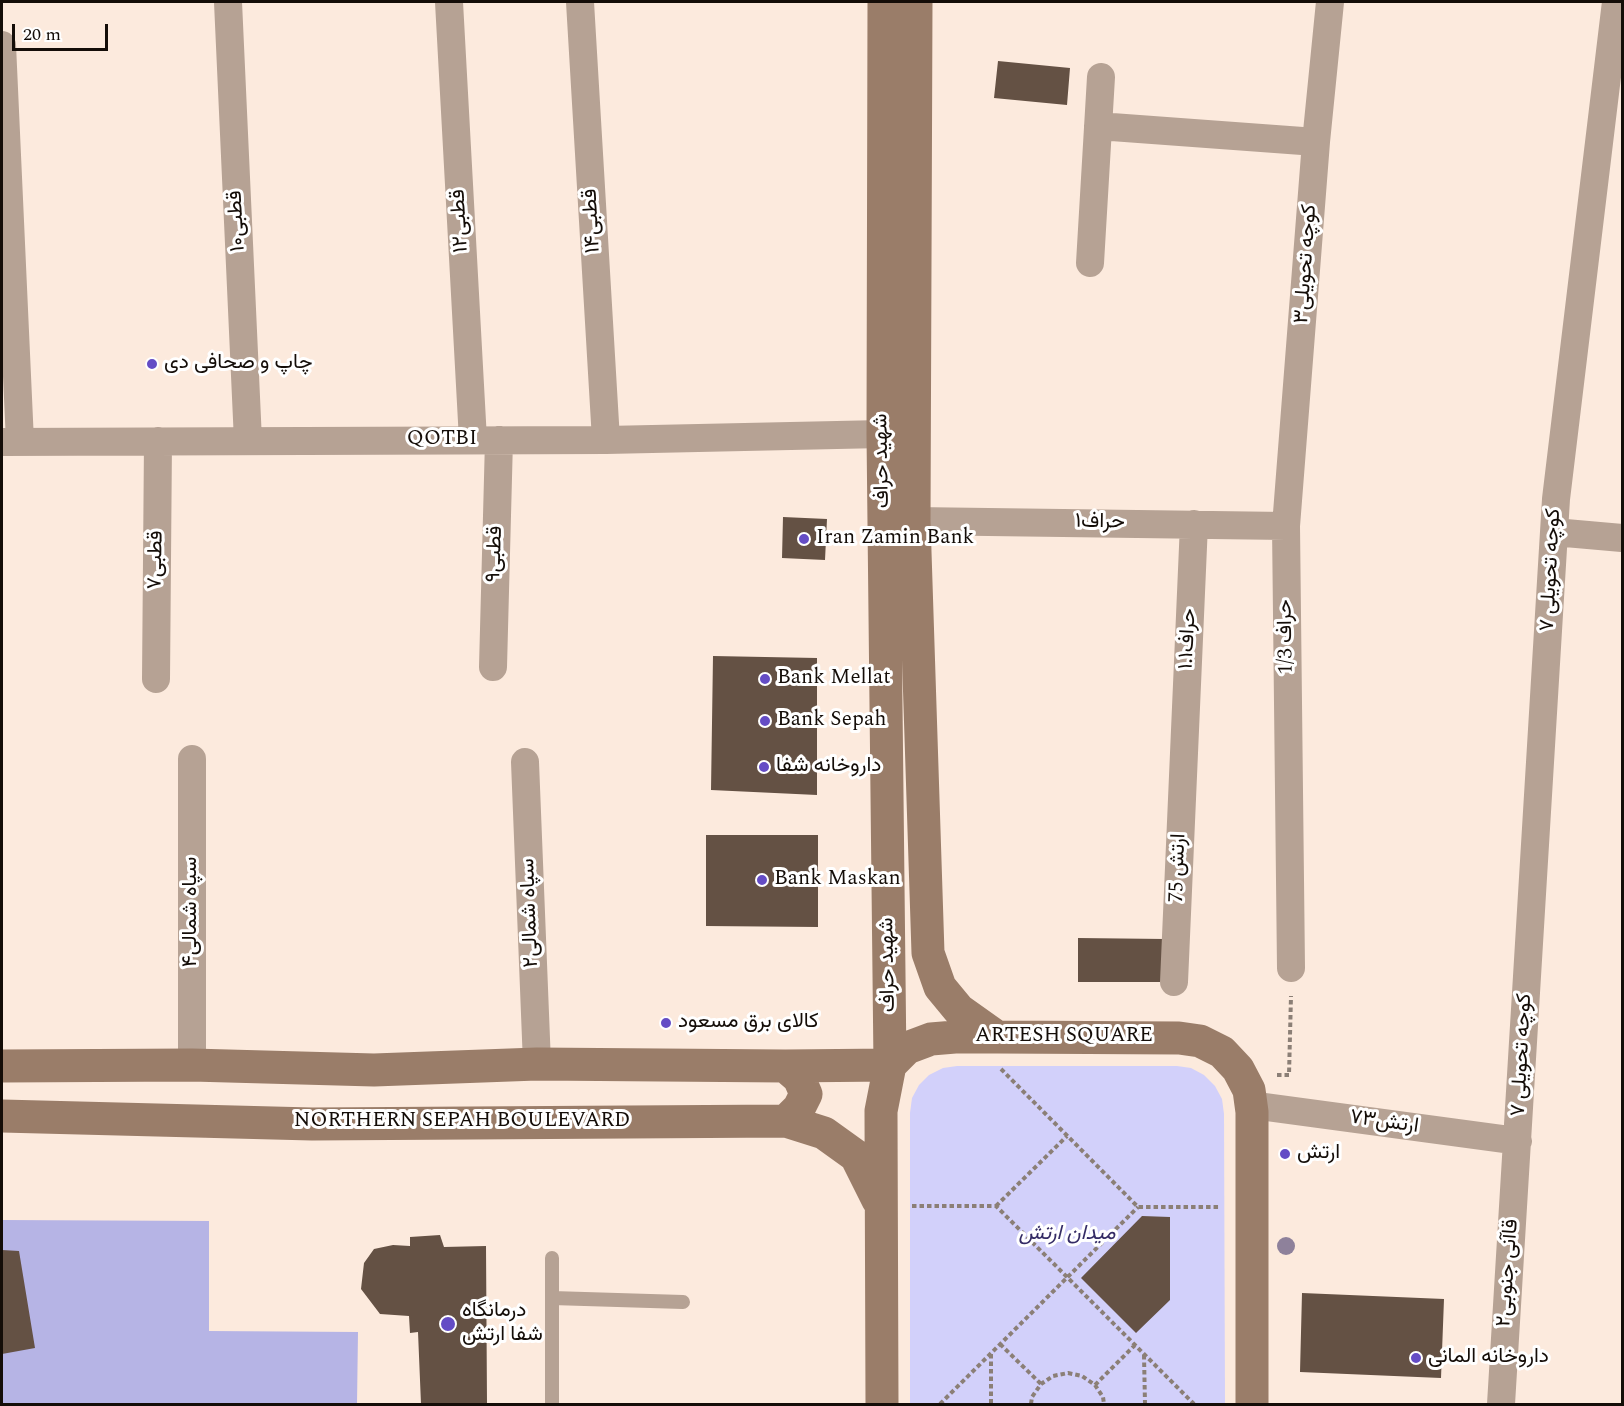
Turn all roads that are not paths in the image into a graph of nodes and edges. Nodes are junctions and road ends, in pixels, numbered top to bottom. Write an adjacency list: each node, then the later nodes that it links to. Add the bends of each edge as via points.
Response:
1 (228, 2): 17 (street, قطبی۱۰)
2 (450, 2): 14 (street, قطبی۱۲)
3 (580, 2): 15 (street, قطبی۱۴)
4 (884, 2): 13 (main road, شهید حراف)
5 (916, 2): 19 (main road)
6 (1330, 2): 11 (street, کوچه تحویلی۳)
7 (1616, 2): 22 (street, کوچه تحویلی ۷)
8 (2, 45): 18 (street)
9 (1101, 77): 10 (street)
10 (1098, 126): 11 (street); 12 (street)
11 (1316, 142): 21 (street, کوچه تحویلی۳)
12 (1090, 263)
13 (883, 434): 15 (street, QOTBI); 29 (main road, شهید حراف)
14 (486, 440): 15 (street, QOTBI); 17 (street, QOTBI); 24 (street, قطبی۹)
15 (606, 440)
16 (158, 441): 17 (street, QOTBI); 18 (street, QOTBI); 25 (street, قطبی۷)
17 (248, 441)
18 (11, 442)
19 (914, 521): 20 (street, حراف۱); 30 (main road)
20 (1194, 524): 21 (street, حراف۱); 26 (street, حراف۱.۱)
21 (1286, 526): 31 (street, 1/3 حراف)
22 (1554, 532): 23 (street); 42 (street, کوچه تحویلی ۷)
23 (1623, 538)
24 (493, 667)
25 (156, 679)
26 (1184, 753): 32 (street, 75 ارتش)
27 (192, 759): 35 (street, سپاه شمالی۴)
28 (525, 762): 34 (street, سپاه شمالی۲)
29 (888, 822): 30 (main road); 36 (main road, شهید حراف)
30 (924, 826): 33 (main road, via 928,953 940,987)
31 (1292, 968)
32 (1174, 982)
33 (1003, 1051): 36 (main road, ARTESH SQUARE, via 955,1037 931,1039 907,1048); 39 (main road, ARTESH SQUARE, via 1179,1038 1200,1041 1222,1052 1240,1073)
34 (537, 1064): 35 (main road, via 374,1070); 38 (main road)
35 (192, 1065): 37 (main road)
36 (890, 1065): 38 (main road); 43 (main road, via 881,1111)
37 (2, 1066)
38 (785, 1066): 41 (main road, via 798,1078 806,1094)
39 (1251, 1105): 42 (street, ارتش۷۳); 49 (main road, ARTESH SQUARE)
40 (2, 1116): 41 (main road, NORTHERN SEPAH BOULEVARD, via 312,1124)
41 (786, 1121): 43 (main road, NORTHERN SEPAH BOULEVARD, via 824,1133 856,1156)
42 (1518, 1141): 50 (street, ۲قاآنی جنوبی)
43 (881, 1206): 48 (main road)
44 (552, 1258): 45 (lane)
45 (552, 1298): 46 (lane); 47 (lane)
46 (683, 1302)
47 (552, 1404)
48 (882, 1404)
49 (1252, 1404)
50 (1501, 1404)

